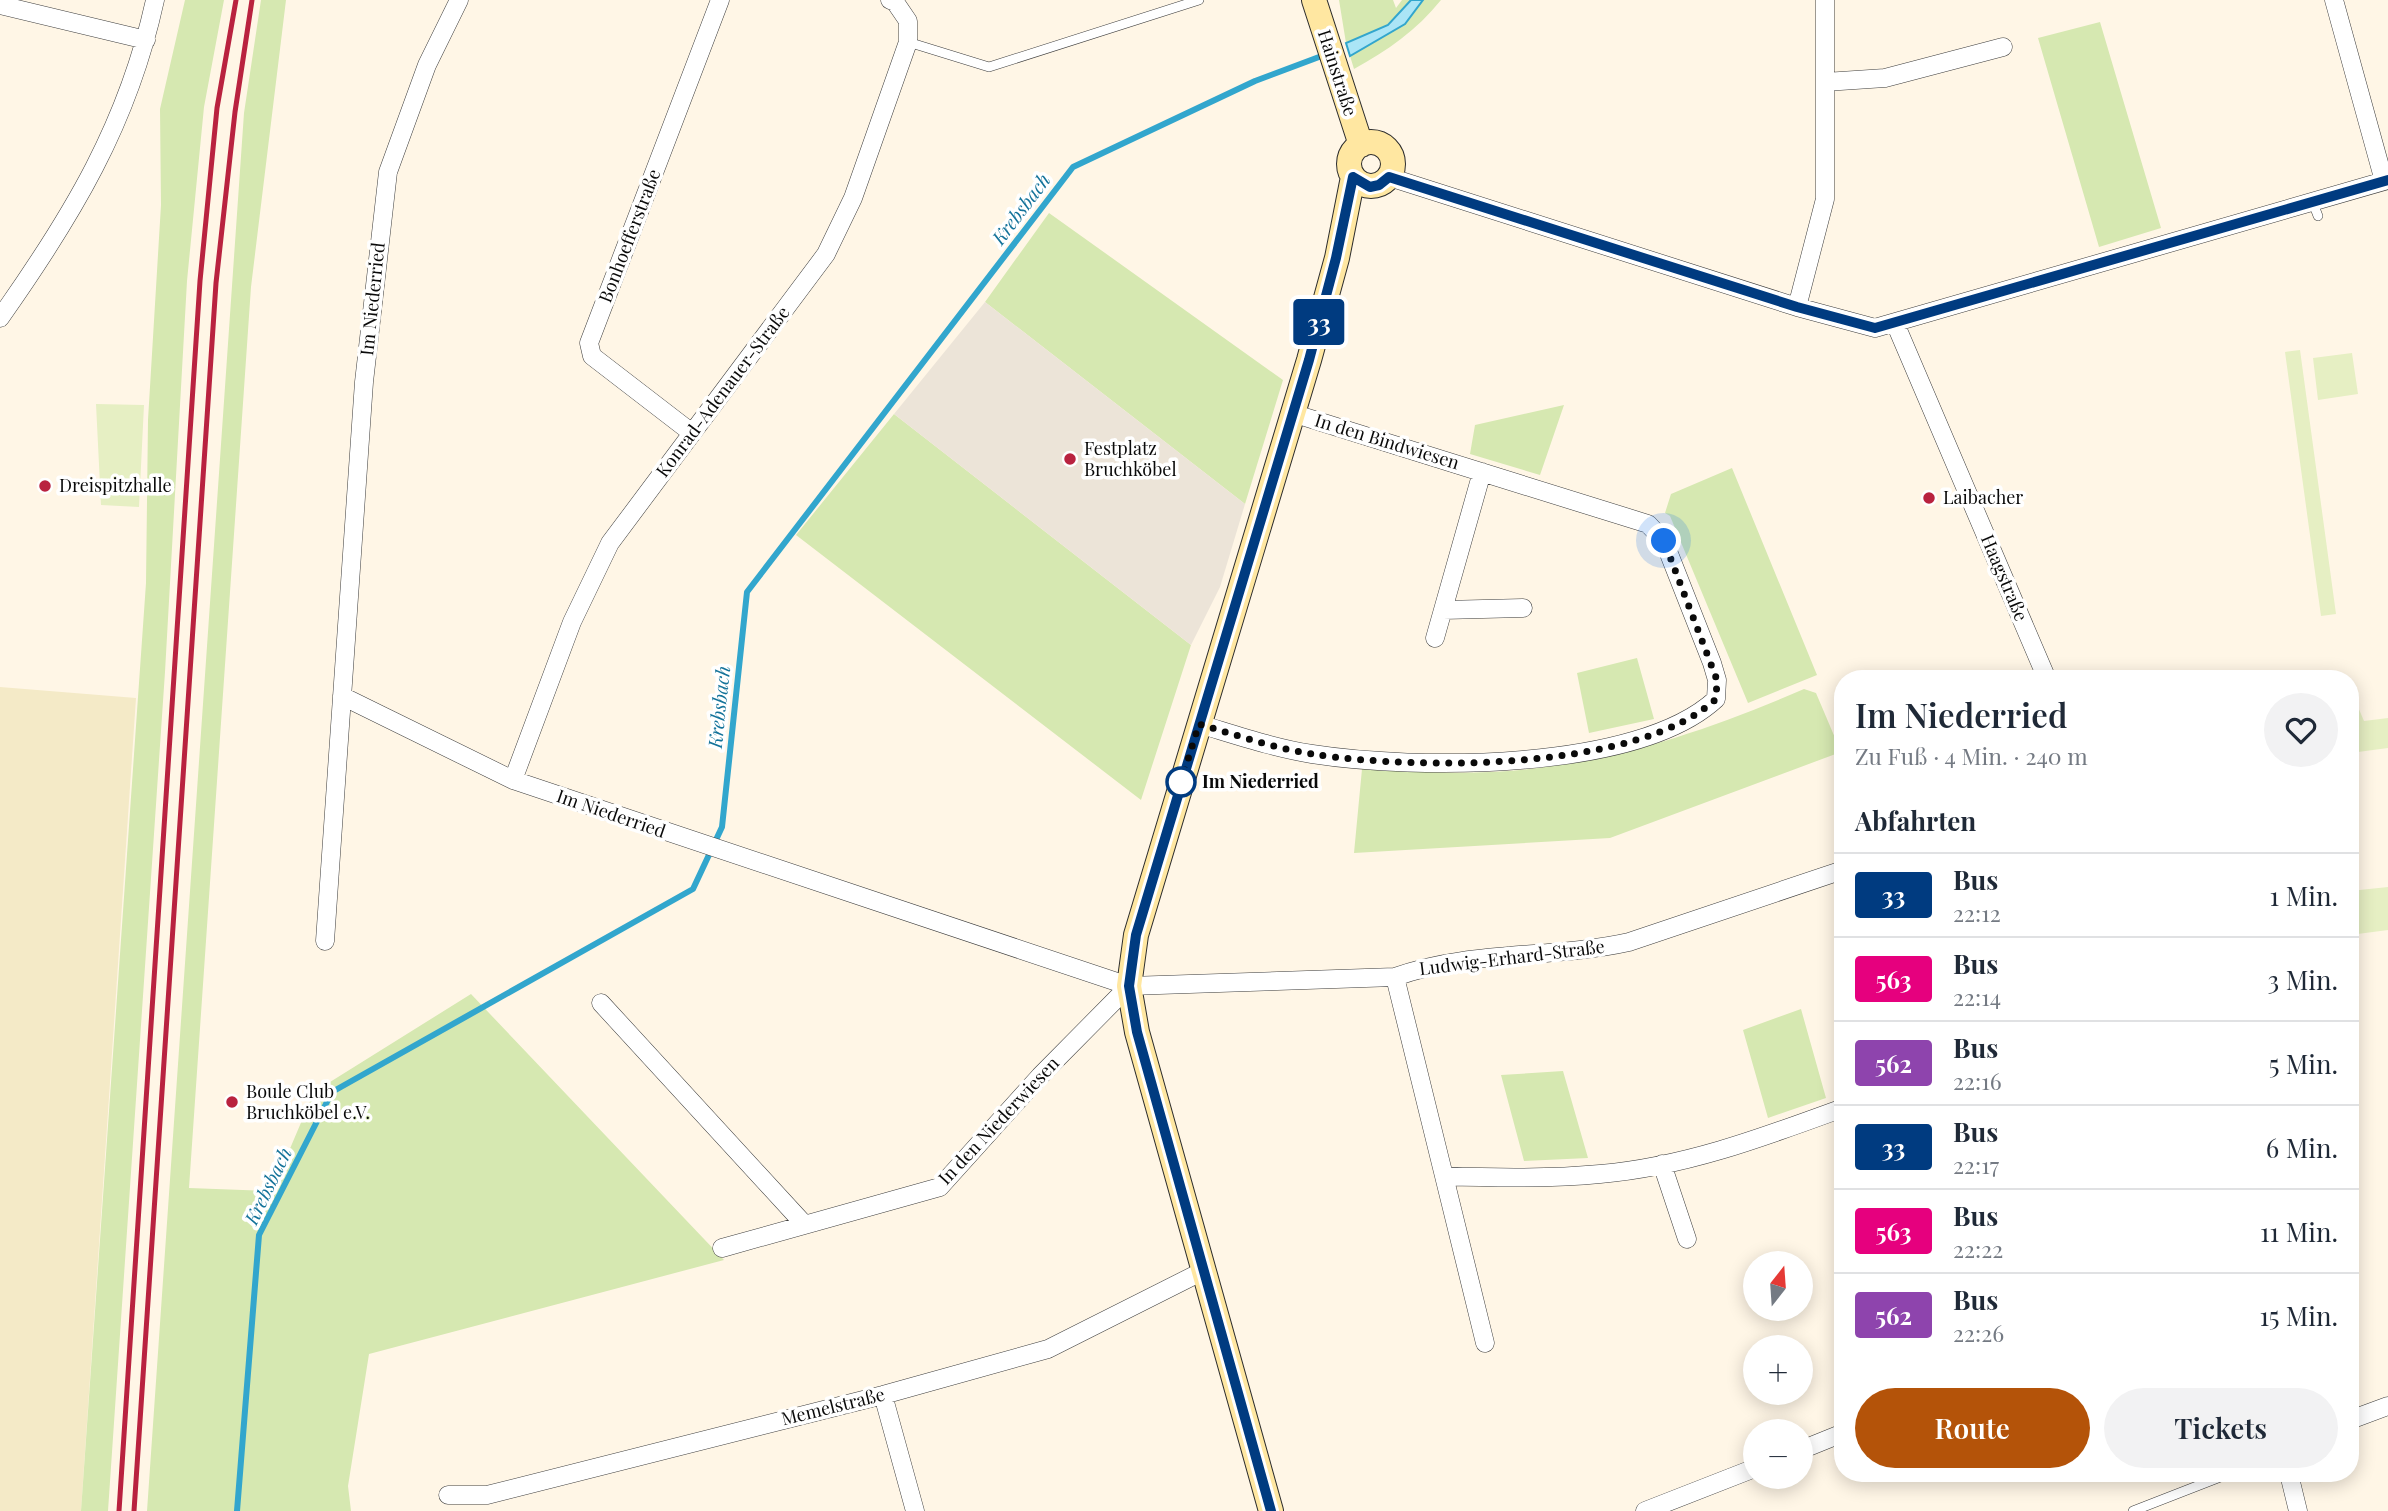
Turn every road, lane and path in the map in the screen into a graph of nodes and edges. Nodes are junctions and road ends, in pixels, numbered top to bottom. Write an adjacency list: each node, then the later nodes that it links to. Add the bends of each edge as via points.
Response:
1 (155, 0): 10 (street)
2 (459, 0): 29 (street, Im Niederried, via 414,96 388,172 364,382)
3 (720, 0): 23 (street, Bonhoefferstraße, via 589,343 592,356)
4 (1199, 0): 11 (lane, via 989,67)
5 (1314, 0): 14 (street, Hainstraße)
6 (1825, 0): 13 (street)
7 (2334, 0): 17 (street)
8 (893, 1): 11 (street, via 908,21)
9 (0, 5): 10 (street)
10 (146, 40): 20 (street, via 110,140 51,247)
11 (908, 42): 23 (street, Konrad-Adenauer-Straße, via 853,198 825,254)
12 (2003, 47): 13 (street, via 1885,78)
13 (1825, 82): 19 (street, via 1825,199)
14 (1361, 145): 15 (street, via 1350,159); 16 (street, via 1385,147 1393,161)
15 (1353, 177): 16 (street, via 1360,184); 18 (street)
16 (1384, 181): 18 (street); 19 (street)
17 (2386, 181): 21 (street, via 2315,210)
18 (1336, 258): 22 (street)
19 (1797, 307): 21 (street, via 1875,328)
20 (0, 318)
21 (1895, 323): 28 (street, Haagstraße)
22 (1293, 413): 24 (street, In den Bindwiesen); 30 (street)
23 (692, 433): 31 (street, Konrad-Adenauer-Straße, via 610,543 572,622)
24 (1482, 472): 26 (street, In den Bindwiesen); 30 (street, In den Bindwiesen, via 1648,524 1664,541 1712,663 1716,699 1700,713 1646,736 1555,756 1476,764 1311,754)
25 (1523, 608): 26 (street)
26 (1443, 610): 27 (street, In den Bindwiesen)
27 (1435, 638)
28 (2043, 670)
29 (342, 696): 31 (street, Im Niederried); 33 (street, Im Niederried)
30 (1199, 724): 35 (street, via 1136,935)
31 (513, 780): 35 (street, Im Niederried)
32 (1834, 873): 34 (street, Ludwig-Erhard-Straße, via 1629,942 1425,966)
33 (325, 941)
34 (1395, 977): 35 (street, Ludwig-Erhard-Straße); 39 (street)
35 (1129, 986): 40 (street, In den Niederwiesen, via 940,1187); 43 (street, via 1150,1083)
36 (601, 1003): 40 (street)
37 (1834, 1111): 38 (street, via 1740,1145)
38 (1662, 1164): 39 (street, via 1553,1177); 41 (street)
39 (1444, 1176): 44 (street)
40 (804, 1224): 42 (street, In den Niederwiesen)
41 (1687, 1240)
42 (722, 1248)
43 (1203, 1271): 45 (street, Memelstraße, via 1048,1349); 55 (street)
44 (1485, 1343)
45 (883, 1395): 53 (street, Memelstraße, via 487,1495); 54 (street)
46 (2388, 1406): 47 (street)
47 (2359, 1417)
48 (1834, 1437): 49 (street)
49 (1813, 1445)
50 (1743, 1473): 56 (street)
51 (2207, 1482): 57 (lane)
52 (2291, 1482): 58 (street)
53 (448, 1495)
54 (915, 1511)
55 (1271, 1511)
56 (1645, 1511)
57 (2133, 1511)
58 (2298, 1511)

